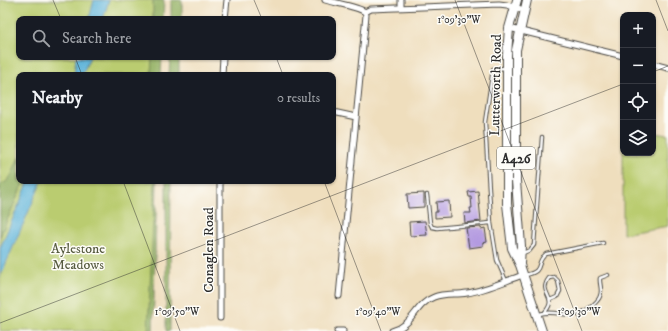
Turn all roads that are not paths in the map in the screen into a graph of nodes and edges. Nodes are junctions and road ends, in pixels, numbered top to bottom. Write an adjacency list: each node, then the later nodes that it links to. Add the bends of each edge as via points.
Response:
1 (228, 0): 9 (street)
2 (325, 0): 8 (street)
3 (401, 0): 6 (street)
4 (527, 0): 7 (main road, Lutterworth Road / A426)
5 (516, 3): 6 (street); 7 (street); 10 (main road, Lutterworth Road / A426)
6 (401, 8): 8 (street, via 371,9)
7 (524, 10): 11 (main road, Lutterworth Road / A426)
8 (365, 12): 20 (street)
9 (225, 16)
10 (509, 28): 11 (street); 15 (main road, Lutterworth Road / A426)
11 (520, 31): 12 (street); 16 (main road, Lutterworth Road / A426)
12 (620, 55)
13 (223, 60): 18 (street)
14 (656, 65): 17 (street)
15 (506, 68): 16 (lane); 24 (lane, via 493,69 485,122); 27 (main road, Lutterworth Road / A426, via 507,204)
16 (516, 68): 26 (main road, Lutterworth Road / A426, via 516,181)
17 (668, 68)
18 (222, 72)
19 (336, 113): 20 (street)
20 (356, 117): 33 (street)
21 (542, 137): 28 (lane, via 534,245)
22 (220, 184): 36 (street, Conaglen Road)
23 (427, 195): 24 (lane, via 432,227)
24 (491, 223): 32 (lane, via 497,260)
25 (603, 243): 30 (lane, via 546,254 540,259 537,271)
26 (521, 246): 27 (main road); 28 (main road, Lutterworth Road / A426)
27 (512, 248): 29 (main road, Lutterworth Road / A426)
28 (521, 255): 29 (main road, Lutterworth Road / A426)
29 (520, 265): 30 (main road, Lutterworth Road / A426)
30 (523, 275): 32 (street); 35 (main road, Lutterworth Road / A426)
31 (608, 275): 35 (lane, via 600,278 601,296 587,310 574,316 552,312)
32 (506, 281): 39 (street, via 469,293 434,297 421,306 407,323)
33 (339, 296)
34 (550, 300): 34 (lane, via 546,293 546,283 549,278 554,278 558,281 560,291 557,297); 35 (lane, via 548,308)
35 (540, 314): 40 (main road, Lutterworth Road / A426)
36 (220, 318)
37 (337, 331): 38 (street)
38 (343, 331)
39 (392, 331)
40 (542, 331)

